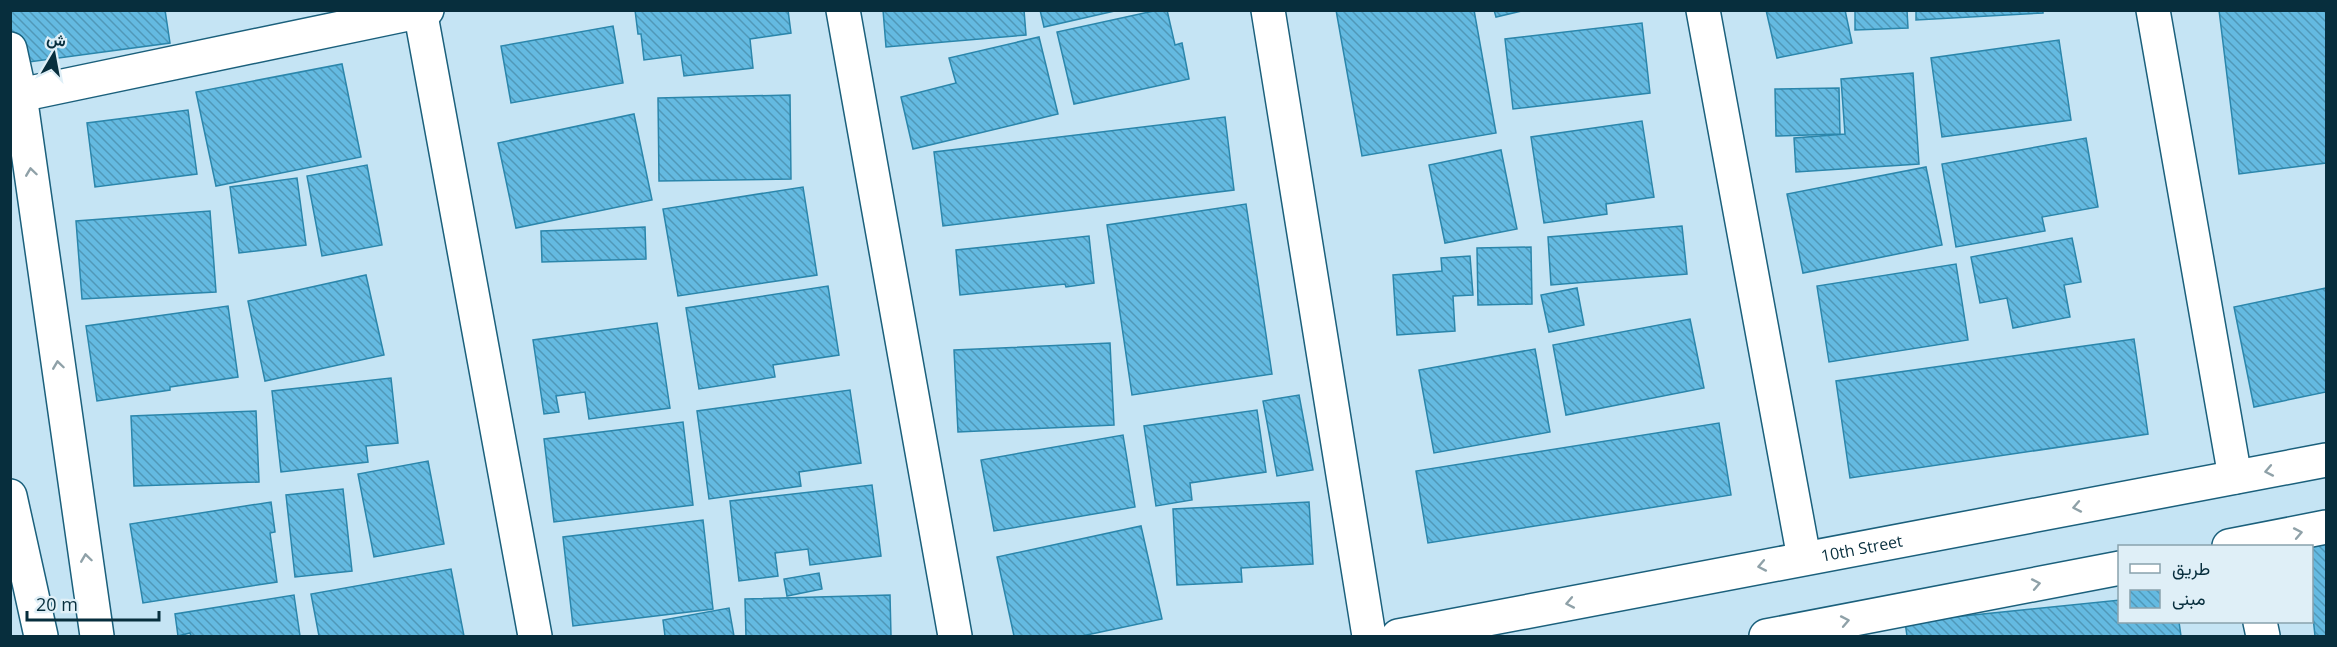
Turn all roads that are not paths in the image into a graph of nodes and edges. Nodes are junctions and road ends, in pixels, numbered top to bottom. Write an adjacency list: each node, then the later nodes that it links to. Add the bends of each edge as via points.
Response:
1 (843, 10): 19 (street)
2 (1268, 10): 20 (street)
3 (1703, 10): 13 (street)
4 (2153, 10): 9 (street)
5 (423, 11): 7 (street); 18 (street)
6 (10, 49): 7 (street)
7 (20, 95): 17 (street, one-way to 7)
8 (2326, 460): 9 (street, 10th Street, one-way to 9)
9 (2235, 477): 13 (street, 10th Street, one-way to 13)
10 (10, 496): 16 (street)
11 (2326, 527): 12 (street, one-way to 11)
12 (2243, 545)
13 (1804, 558): 21 (street, 10th Street, one-way to 21)
14 (2118, 568): 15 (street, one-way to 14)
15 (1812, 632): 22 (street)
16 (41, 636)
17 (97, 636)
18 (535, 636)
19 (955, 636)
20 (1369, 636)
21 (1398, 636)
22 (1766, 636)

